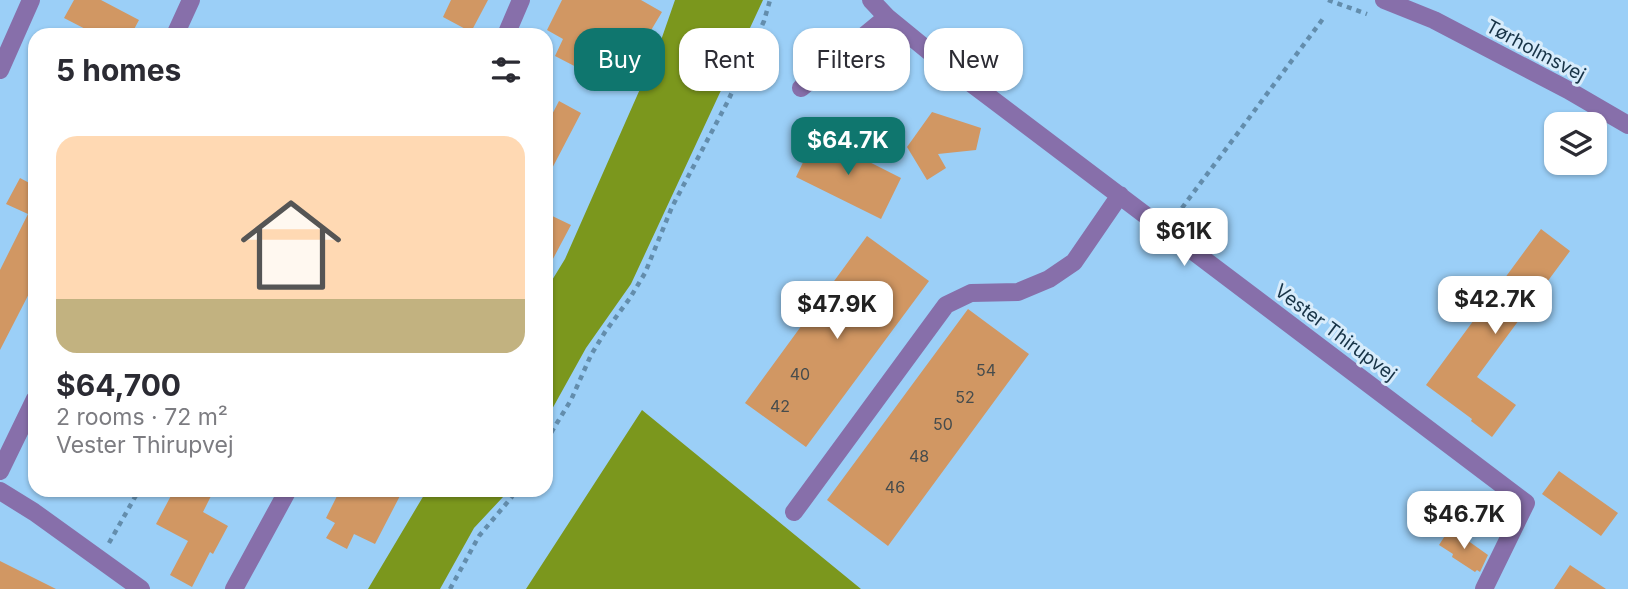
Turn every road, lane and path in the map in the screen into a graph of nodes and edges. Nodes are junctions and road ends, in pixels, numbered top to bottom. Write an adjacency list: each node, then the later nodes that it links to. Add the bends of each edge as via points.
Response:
1 (31, 0): 12 (street)
2 (191, 0): 9 (street)
3 (521, 0): 10 (street)
4 (770, 0): 17 (path, via 728,101 678,196 645,273 605,332)
5 (871, 0): 8 (street, Vester Thirupvej)
6 (1384, 0): 13 (street, Tørholmsvej, via 1434,20)
7 (1325, 16): 15 (path)
8 (887, 17): 11 (street); 14 (street, Vester Thirupvej)
9 (178, 28)
10 (509, 28)
11 (874, 28)
12 (0, 70)
13 (1628, 125)
14 (1120, 195): 15 (street, Vester Thirupvej); 23 (street, via 1074,262 1049,279 1018,292 971,293 946,305)
15 (1166, 230): 28 (street, Vester Thirupvej, via 1527,503)
16 (28, 413): 18 (street)
17 (553, 429)
18 (0, 471)
19 (0, 491): 24 (street)
20 (135, 497): 24 (path)
21 (284, 497): 26 (street)
22 (512, 497): 27 (path, via 479,536)
23 (793, 512)
24 (100, 559): 25 (street)
25 (141, 589)
26 (234, 589)
27 (450, 589)
28 (1484, 589)

